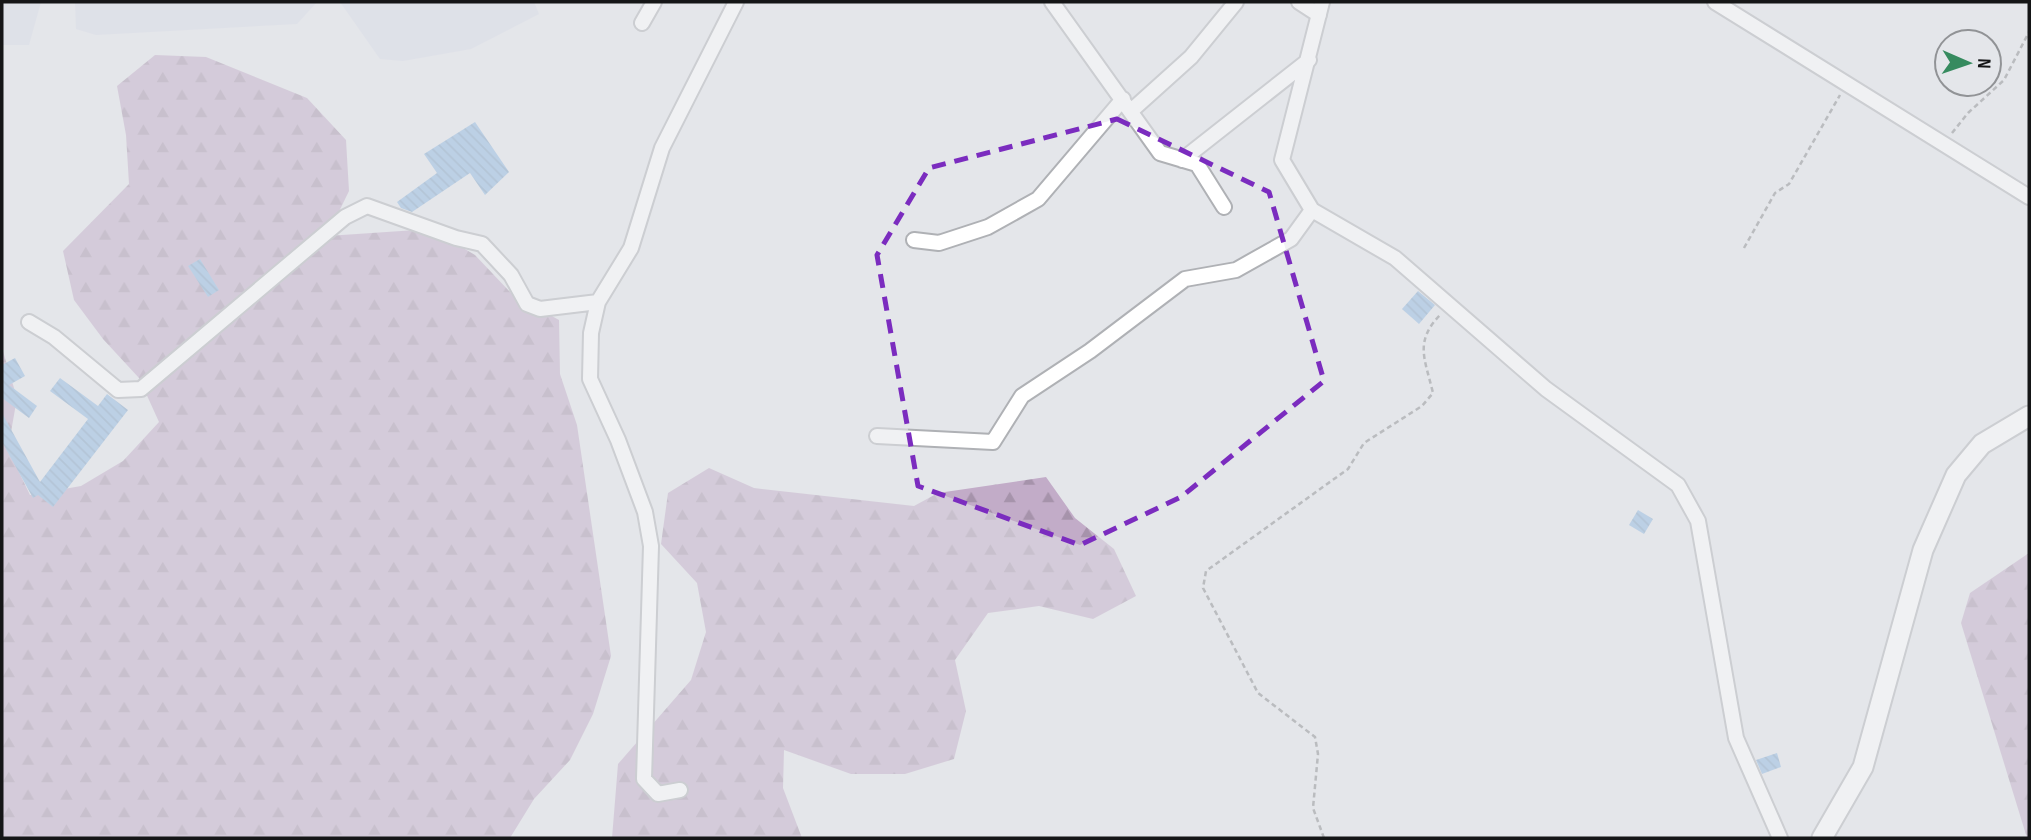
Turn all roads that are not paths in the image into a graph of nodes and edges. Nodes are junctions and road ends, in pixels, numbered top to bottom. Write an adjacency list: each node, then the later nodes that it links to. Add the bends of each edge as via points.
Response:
1 (654, 2): 8 (street)
2 (736, 2): 16 (street, via 662,148 631,248)
3 (1052, 2): 10 (street)
4 (1236, 2): 10 (street, via 1191,57)
5 (1299, 2): 7 (street)
6 (1714, 2): 12 (street)
7 (1320, 8): 9 (street)
8 (642, 23)
9 (1309, 60): 11 (street); 14 (street, via 1282,160)
10 (1127, 105): 11 (street, via 1160,153); 15 (street, via 1038,199 988,227 939,243)
11 (1182, 160): 13 (street, via 1197,164)
12 (2029, 197)
13 (1224, 207)
14 (1312, 210): 19 (street, via 1291,239 1236,270 1185,279 1022,396 993,442); 21 (street, via 1395,258 1546,389 1678,485 1698,522 1736,737)
15 (914, 240)
16 (598, 302): 17 (street, via 540,309 527,304 511,275 482,244 366,206 345,217 141,389 118,390); 20 (street, via 591,332 590,379 645,512 652,546 644,779 658,794)
17 (29, 322)
18 (2029, 415): 22 (street, via 1982,444 1956,475 1923,550 1863,767)
19 (877, 436)
20 (680, 790)
21 (1780, 838)
22 (1822, 838)

